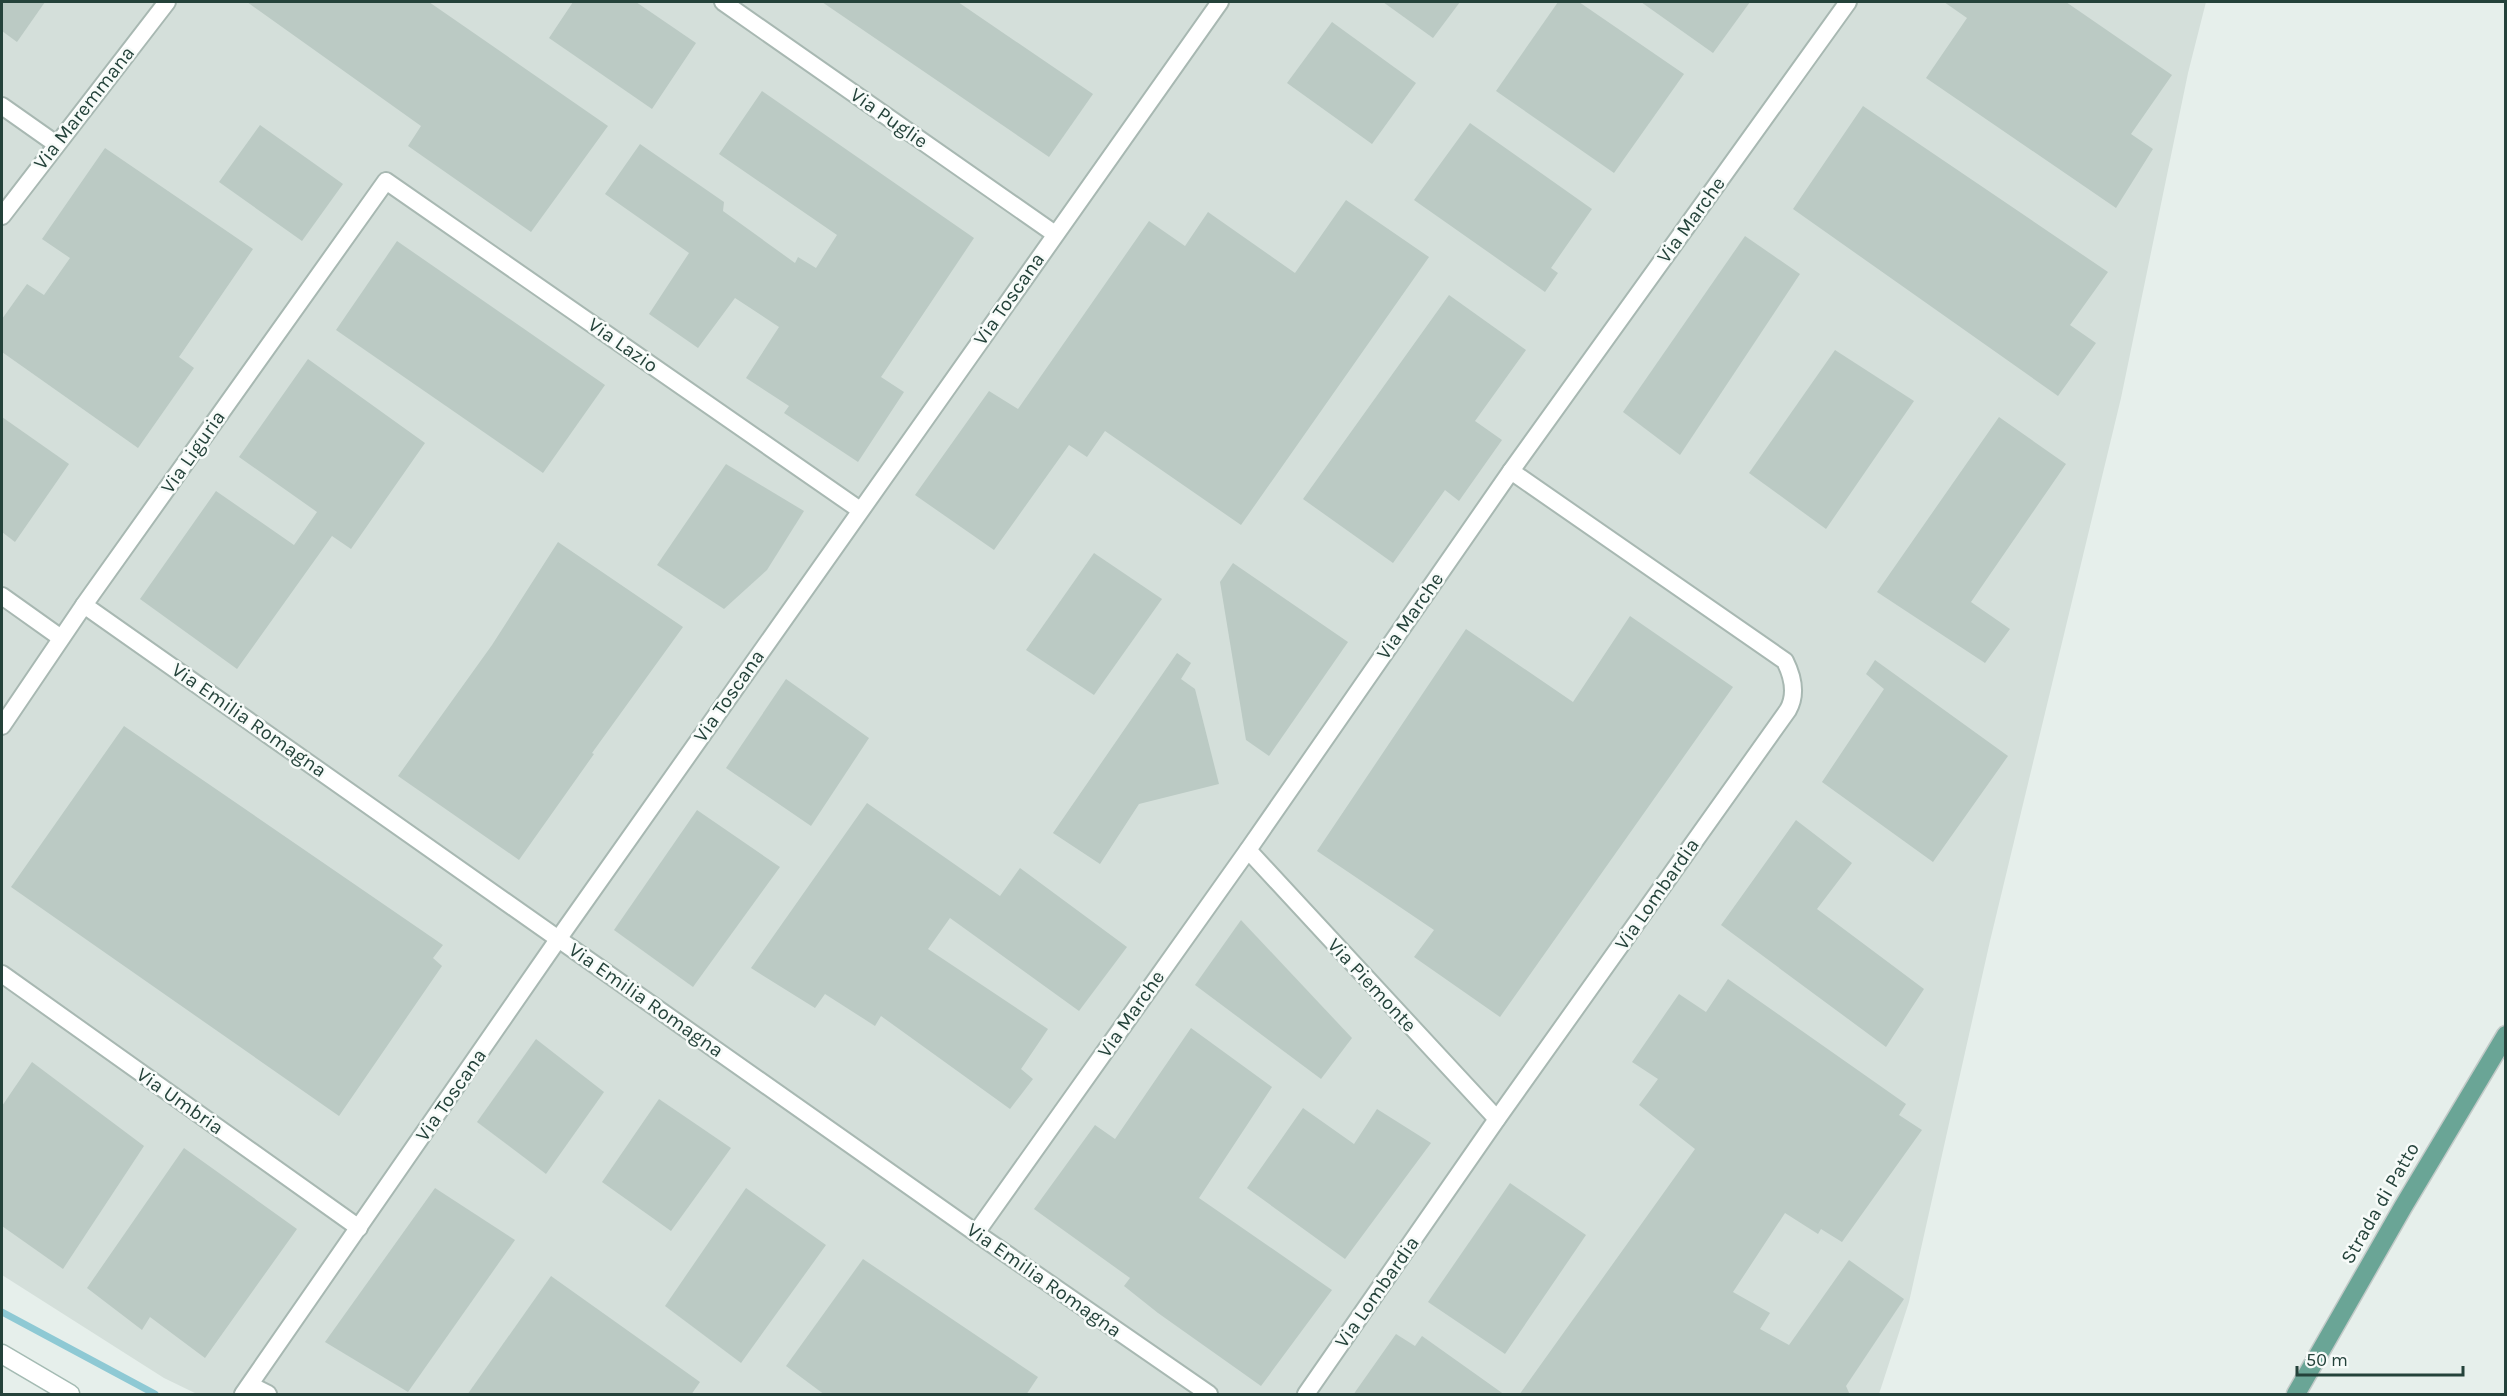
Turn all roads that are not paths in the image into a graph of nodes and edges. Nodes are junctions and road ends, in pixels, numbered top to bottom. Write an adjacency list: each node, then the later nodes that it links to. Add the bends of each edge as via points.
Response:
1 (167, 2): 6 (street, Via Maremmana)
2 (723, 2): 9 (street, Via Puglie)
3 (1220, 2): 9 (street, Via Toscana)
4 (1848, 2): 10 (street, Via Marche)
5 (2, 106): 6 (street)
6 (56, 144): 8 (street, Via Maremmana)
7 (386, 181): 11 (street, Via Lazio); 13 (street, Via Liguria)
8 (2, 216)
9 (1055, 234): 11 (street, Via Toscana)
10 (1511, 471): 16 (street, Via Marche); 20 (street, Via Lombardia, via 1785,661 1794,695 1788,710)
11 (860, 510): 17 (street, Via Toscana)
12 (2, 596): 14 (street)
13 (84, 605): 14 (street, Via Liguria); 17 (street, Via Emilia Romagna)
14 (61, 638): 15 (street, Via Liguria)
15 (2, 726)
16 (1248, 850): 20 (street, Via Piemonte); 22 (street, Via Marche)
17 (559, 938): 21 (street, Via Toscana); 22 (street, Via Emilia Romagna)
18 (2, 974): 21 (street, Via Umbria)
19 (2505, 1035): 29 (main road, Strada di Patto)
20 (1497, 1119): 28 (street, Via Lombardia)
21 (359, 1228): 24 (street, Via Toscana)
22 (976, 1233): 27 (street, Via Emilia Romagna)
23 (2, 1354): 25 (main road)
24 (247, 1390): 26 (street)
25 (70, 1395)
26 (268, 1395)
27 (1209, 1395)
28 (1306, 1395)
29 (2296, 1395)

